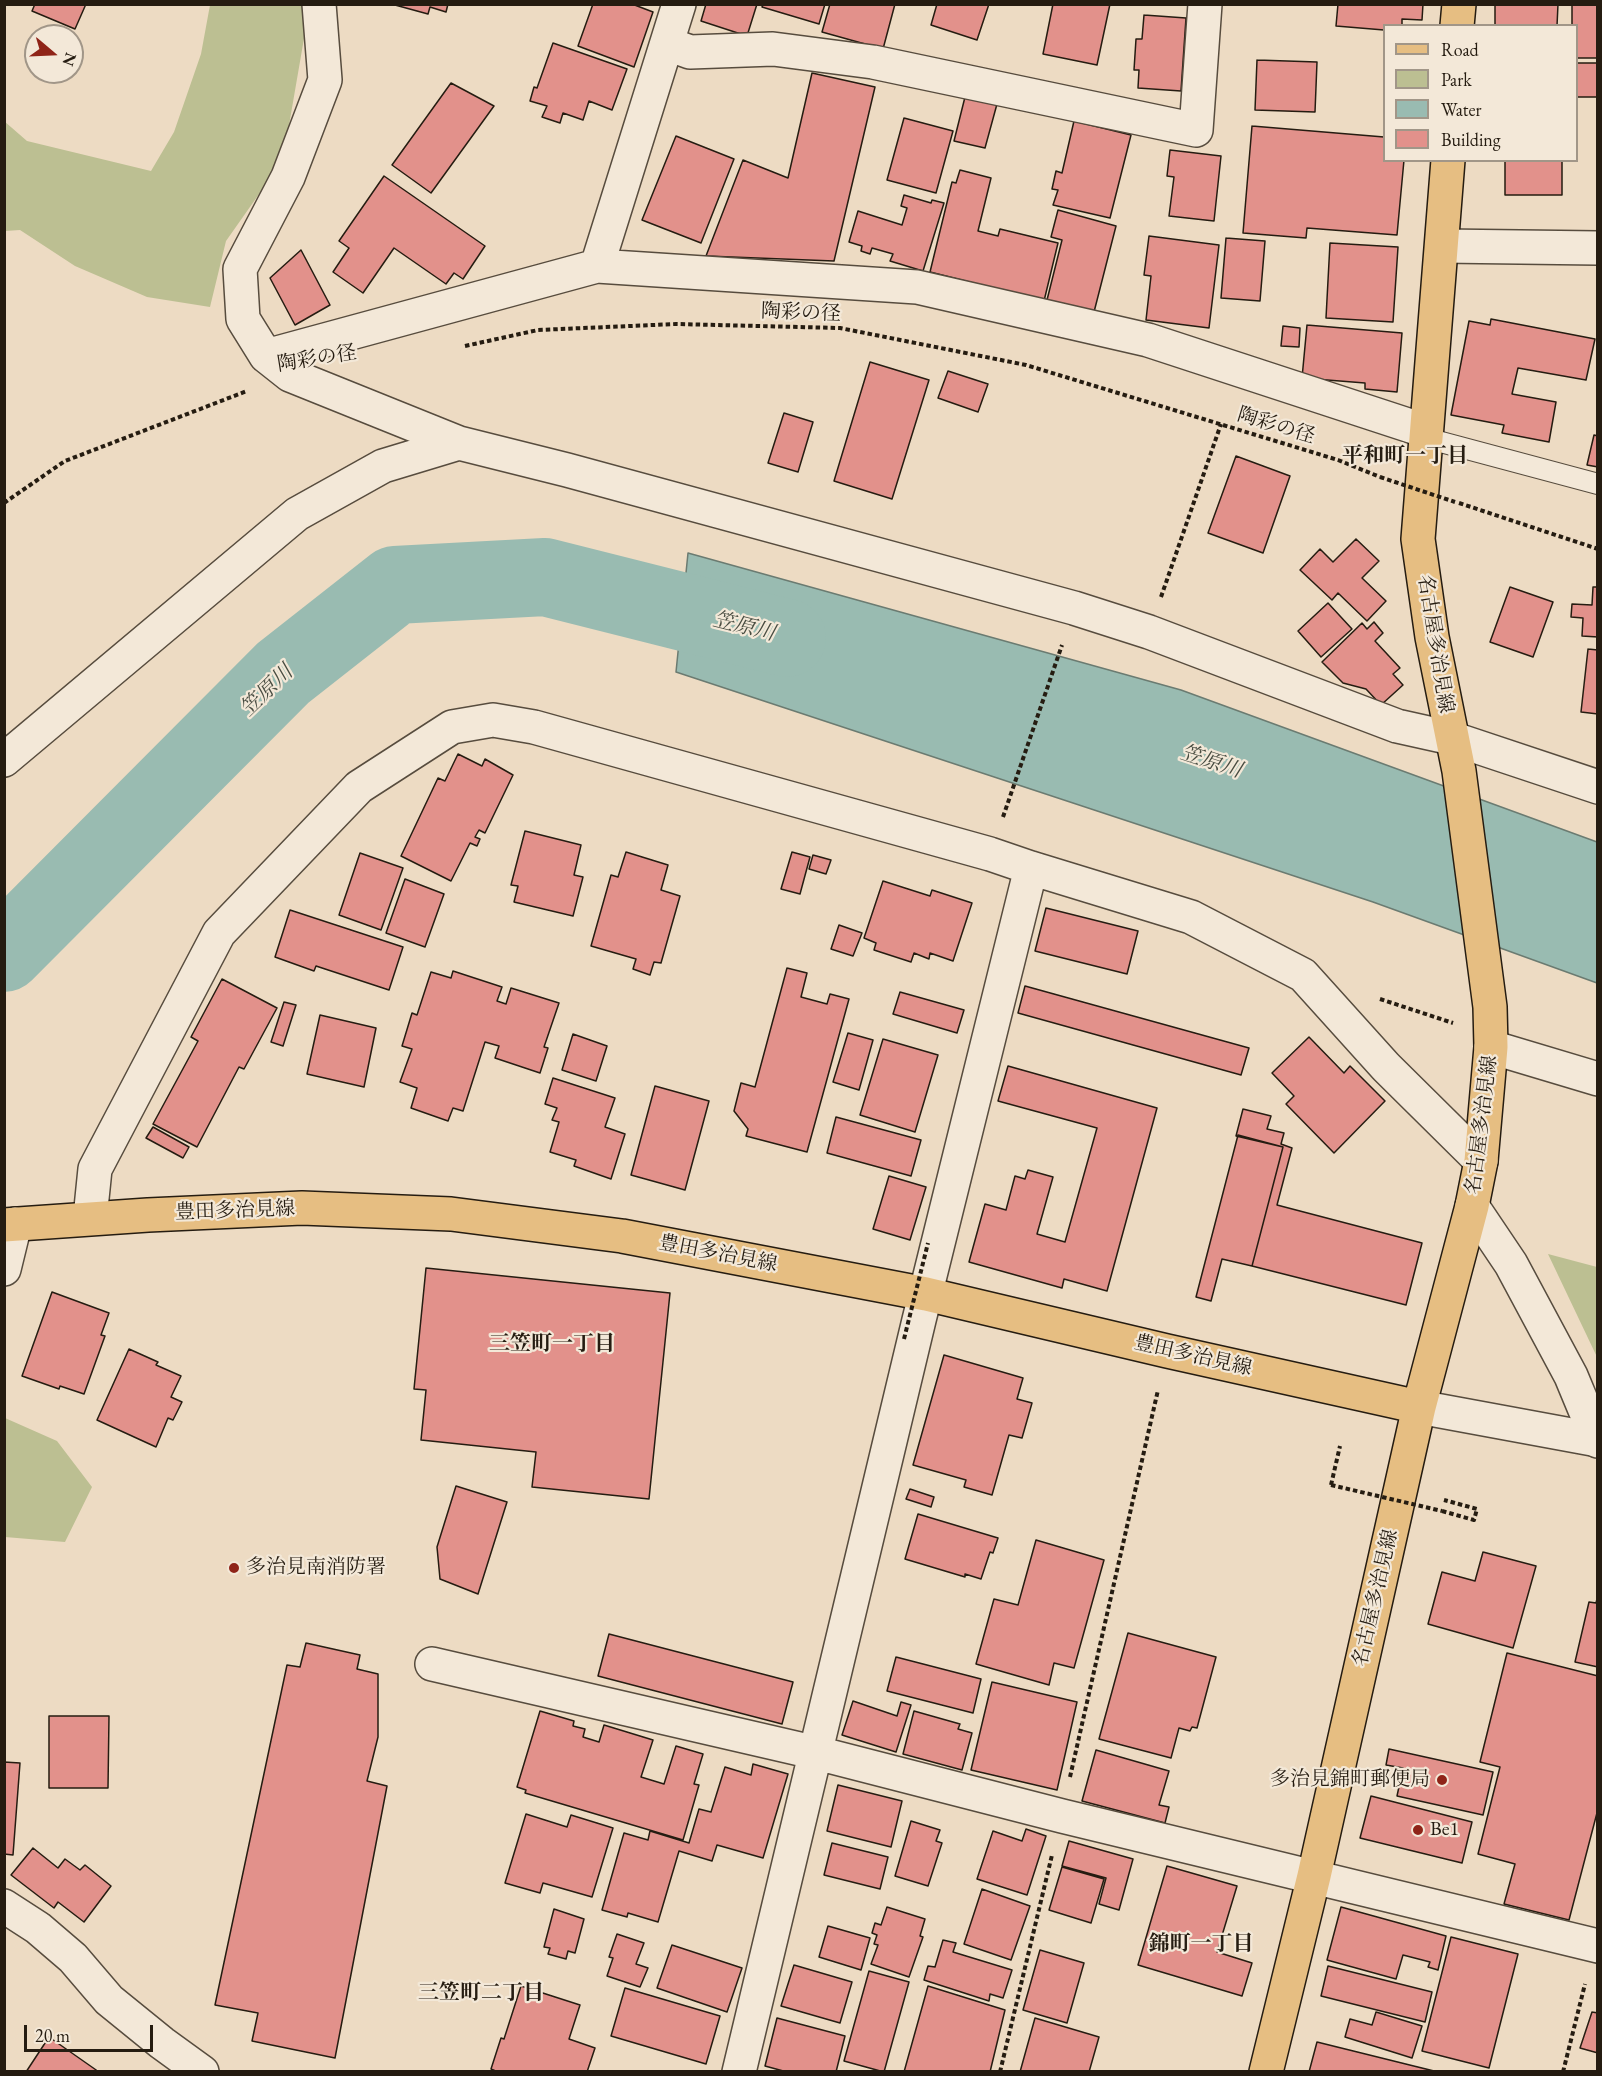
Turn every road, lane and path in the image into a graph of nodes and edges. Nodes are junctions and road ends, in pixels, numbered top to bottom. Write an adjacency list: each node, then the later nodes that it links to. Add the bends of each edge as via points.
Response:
1 (319, 4): 12 (street, via 325,81 288,177 240,269 243,319)
2 (679, 4): 6 (street)
3 (1205, 4): 6 (street, via 1196,130 873,62 772,49 690,52)
4 (1459, 4): 5 (main road)
5 (1457, 24)
6 (668, 44): 10 (street)
7 (1448, 162): 8 (main road, 名古屋多治見線)
8 (1442, 246): 9 (street); 14 (main road, 名古屋多治見線)
9 (1598, 248)
10 (597, 266): 12 (street); 14 (street, via 916,287 1148,340)
11 (458, 347): 13 (path, 陶彩の径, via 538,330 676,324 840,327 1026,365)
12 (278, 365): 15 (street); 17 (path, 陶彩の径, via 65,461)
13 (1221, 424): 18 (path, 陶彩の径, bridge); 20 (path)
14 (1426, 434): 16 (lane); 21 (main road, 名古屋多治見線, via 1418,539)
15 (459, 443): 19 (street); 22 (street, via 383,466 297,514)
16 (1598, 484)
17 (4, 502)
18 (1598, 549)
19 (1074, 608): 20 (street); 24 (path)
20 (1149, 632): 21 (street, via 1397,726)
21 (1451, 738): 23 (street); 26 (main road, 名古屋多治見線, via 1459,771 1490,1007)
22 (4, 760)
23 (1598, 787)
24 (990, 854): 25 (street); 30 (street, via 534,727 493,720 452,727 359,787 219,933 95,1169)
25 (1031, 868): 28 (street, via 1191,917 1303,975 1386,1067); 34 (street)
26 (1491, 1047): 27 (street); 28 (main road, 名古屋多治見線)
27 (1598, 1079)
28 (1481, 1161): 29 (main road, 名古屋多治見線)
29 (1472, 1206): 37 (main road, 名古屋多治見線); 38 (street, via 1511,1264 1571,1376)
30 (90, 1218): 31 (main road, 豊田多治見線); 34 (main road, 豊田多治見線, via 302,1208 451,1214 622,1236)
31 (10, 1224): 33 (street)
32 (928, 1243): 35 (path, bridge)
33 (4, 1269)
34 (926, 1294): 36 (main road, 豊田多治見線); 42 (street)
35 (904, 1339)
36 (1167, 1351): 37 (main road, 豊田多治見線); 43 (path)
37 (1419, 1407): 38 (street); 44 (main road, 名古屋多治見線)
38 (1597, 1441)
39 (1340, 1446): 40 (path, bridge, via 1331,1485 1474,1520 1477,1509)
40 (1444, 1500)
41 (432, 1664): 42 (street)
42 (817, 1752): 43 (street); 48 (street)
43 (1062, 1816): 44 (street); 49 (path)
44 (1314, 1876): 46 (street); 50 (main road, 名古屋多治見線)
45 (4, 1906): 47 (street, via 74,1958 109,2000)
46 (1596, 1946): 51 (path)
47 (202, 2072)
48 (739, 2072)
49 (1000, 2072)
50 (1266, 2072)
51 (1563, 2072)

